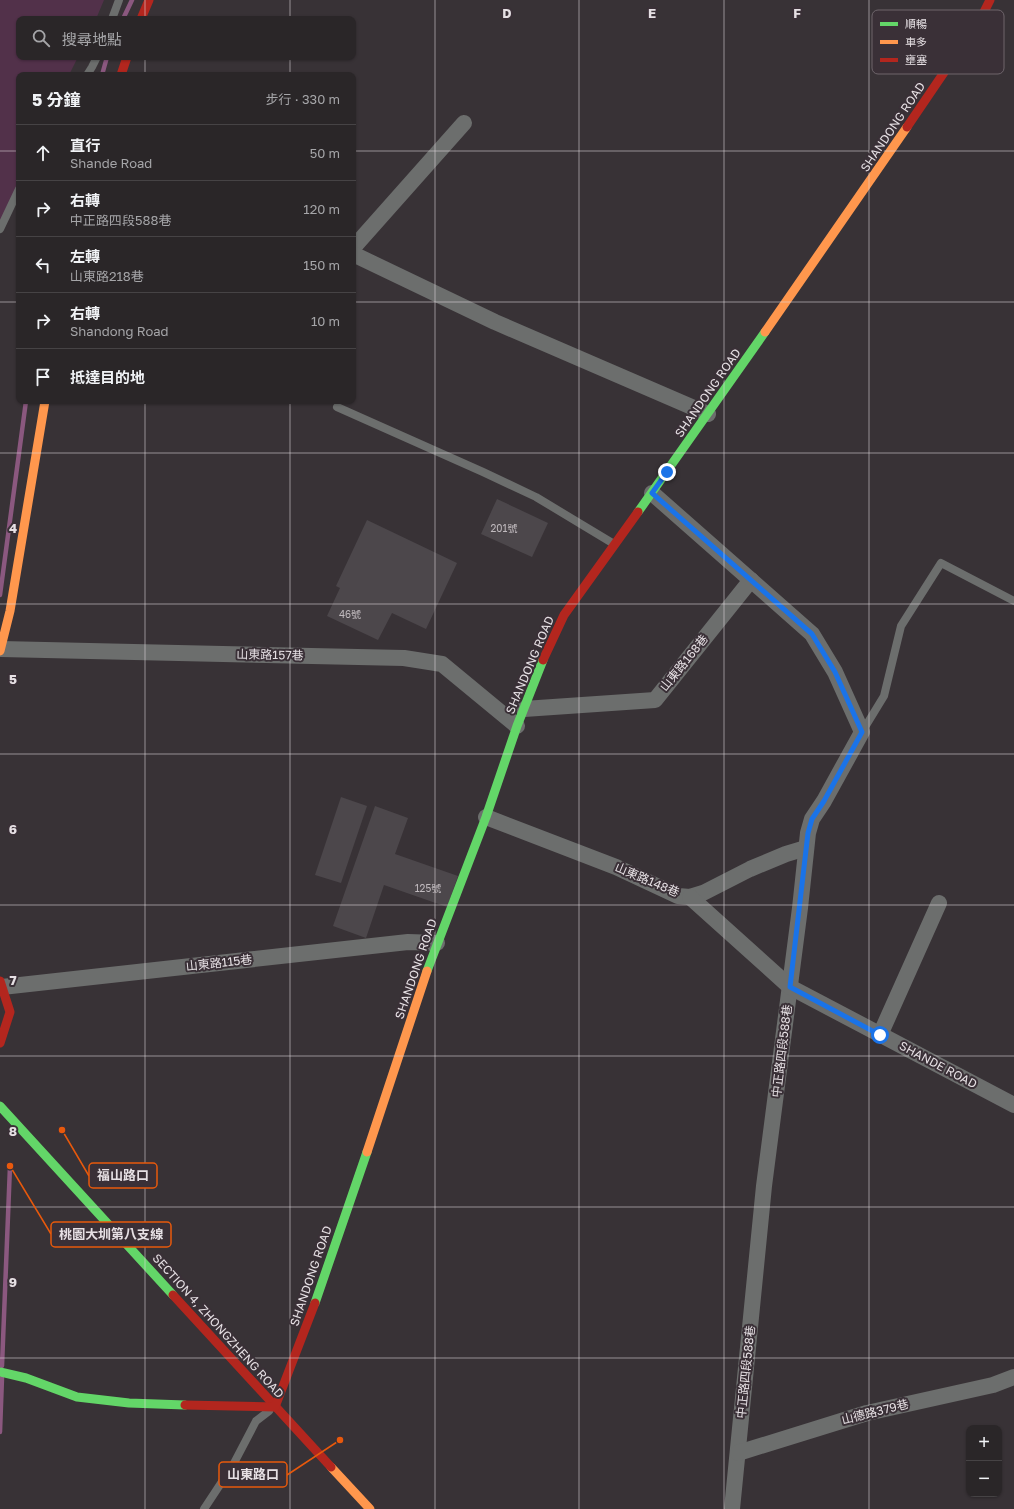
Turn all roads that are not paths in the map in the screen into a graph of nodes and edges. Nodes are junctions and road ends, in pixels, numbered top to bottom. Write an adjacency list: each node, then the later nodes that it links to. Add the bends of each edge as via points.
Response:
1 (119, 0): 5 (lane)
2 (149, 0): 6 (street)
3 (990, 0): 4 (street, SHANDONG ROAD)
4 (985, 10)
5 (113, 16)
6 (143, 16)
7 (96, 60): 9 (lane)
8 (126, 60): 10 (street)
9 (89, 72)
10 (122, 72)
11 (943, 74): 19 (street, SHANDONG ROAD)
12 (464, 123): 15 (street)
13 (16, 195): 14 (lane)
14 (0, 229)
15 (356, 245)
16 (356, 255): 19 (street, via 495,322)
17 (44, 404): 24 (street, via 10,610)
18 (337, 408): 21 (lane, via 536,497)
19 (708, 414): 20 (street, SHANDONG ROAD)
20 (652, 493): 21 (street, SHANDONG ROAD); 22 (street)
21 (615, 545): 25 (street, SHANDONG ROAD, via 564,615)
22 (751, 580): 25 (street, 山東路168巷, via 655,700); 27 (street, via 812,634 835,672)
23 (1014, 601): 27 (lane, 中正路四段588巷, via 941,563 901,626 884,696)
24 (0, 650): 26 (street, 山東路157巷, via 404,658 442,664)
25 (524, 709): 26 (street, SHANDONG ROAD)
26 (516, 726): 28 (street, SHANDONG ROAD)
27 (862, 732): 29 (street, 中正路四段588巷, via 812,819)
28 (486, 817): 30 (street, 山東路148巷, via 616,867 678,896); 32 (street, SHANDONG ROAD)
29 (806, 848): 30 (street, 山東路148巷, via 750,869 703,893); 34 (street, 中正路四段588巷)
30 (690, 896): 34 (street, SHANDE ROAD)
31 (940, 903): 35 (street)
32 (437, 943): 33 (street, 山東路115巷, via 408,942); 41 (street, SHANDONG ROAD, via 315,1304)
33 (1, 984): 36 (street, via 10,1012)
34 (790, 987): 35 (street, SHANDE ROAD); 42 (street, 中正路四段588巷, via 764,1186)
35 (880, 1035): 37 (street, SHANDE ROAD)
36 (0, 1043)
37 (1014, 1105)
38 (0, 1106): 41 (street, SECTION 4, ZHONGZHENG ROAD)
39 (0, 1372): 41 (street, via 77,1397 92,1399 129,1403)
40 (1014, 1377): 42 (street, 山德路379巷, via 992,1385 867,1413)
41 (275, 1407): 43 (lane, via 256,1421 233,1466); 44 (street, SECTION 4, ZHONGZHENG ROAD)
42 (738, 1453): 45 (street, 中正路四段588巷)
43 (204, 1509)
44 (370, 1509)
45 (732, 1509)

